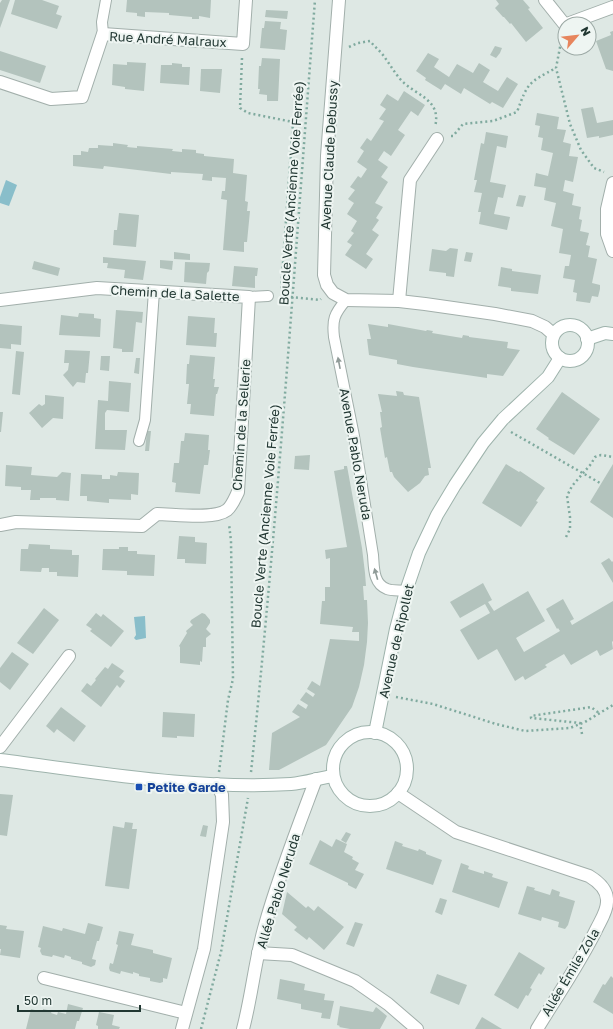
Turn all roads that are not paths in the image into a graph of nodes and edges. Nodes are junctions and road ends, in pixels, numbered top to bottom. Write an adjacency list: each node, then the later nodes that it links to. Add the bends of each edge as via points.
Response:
1 (106, 0): 8 (lane, via 102,22)
2 (246, 0): 8 (street, Rue André Malraux, via 242,44)
3 (339, 0): 17 (street, Avenue Claude Debussy, via 327,156 324,275 333,293)
4 (545, 0): 6 (street)
5 (613, 7): 7 (street)
6 (559, 16)
7 (588, 16)
8 (103, 34): 9 (street, Rue André Malraux, via 82,97 51,99)
9 (0, 82)
10 (437, 139): 18 (street, via 410,180)
11 (610, 178): 12 (street, via 607,234)
12 (613, 251)
13 (154, 291): 15 (street, Chemin de la Salette); 16 (street, Chemin de la Salette, via 97,288); 23 (lane, via 145,420)
14 (268, 296): 15 (lane, Chemin de la Salette)
15 (249, 297): 24 (street, Chemin de la Sellerie, via 238,492 227,510 206,516 156,514 142,526 16,522)
16 (0, 300)
17 (346, 300): 18 (street); 25 (lane, Avenue Pablo Neruda, one-way to 17, via 387,589 379,583 375,574 354,436 334,338 333,322 338,309)
18 (399, 302): 19 (street, via 525,319 545,327)
19 (553, 334): 21 (street, via 561,326 572,324 582,329); 22 (street, via 552,348)
20 (613, 334): 21 (street, via 605,333)
21 (587, 339): 22 (street, via 587,349 581,356 571,361)
22 (560, 358): 25 (street, Avenue de Ripollet, via 545,380 503,419 482,443 437,515 419,553)
23 (138, 441)
24 (0, 525)
25 (406, 591): 27 (street, Avenue de Ripollet)
26 (69, 656): 28 (street)
27 (375, 733): 30 (street, via 357,734 341,745 334,758); 33 (street, via 396,743 405,758 406,776)
28 (0, 747)
29 (0, 760): 32 (street, via 150,779)
30 (333, 776): 31 (street); 33 (street, via 341,793 360,805 379,805)
31 (316, 779): 32 (street, via 293,784); 35 (street, Allée Pablo Neruda, via 289,850)
32 (217, 784): 37 (street, via 222,795 223,822 204,949)
33 (398, 793): 34 (street, via 456,832 589,876)
34 (609, 890): 41 (street, Allée Émile Zola, via 606,909 589,944)
35 (258, 953): 39 (street, Allée Pablo Neruda); 40 (street, via 292,956 355,981 388,1004)
36 (44, 978): 37 (street)
37 (186, 1013): 38 (street)
38 (182, 1029)
39 (243, 1029)
40 (417, 1029)
41 (537, 1029)

